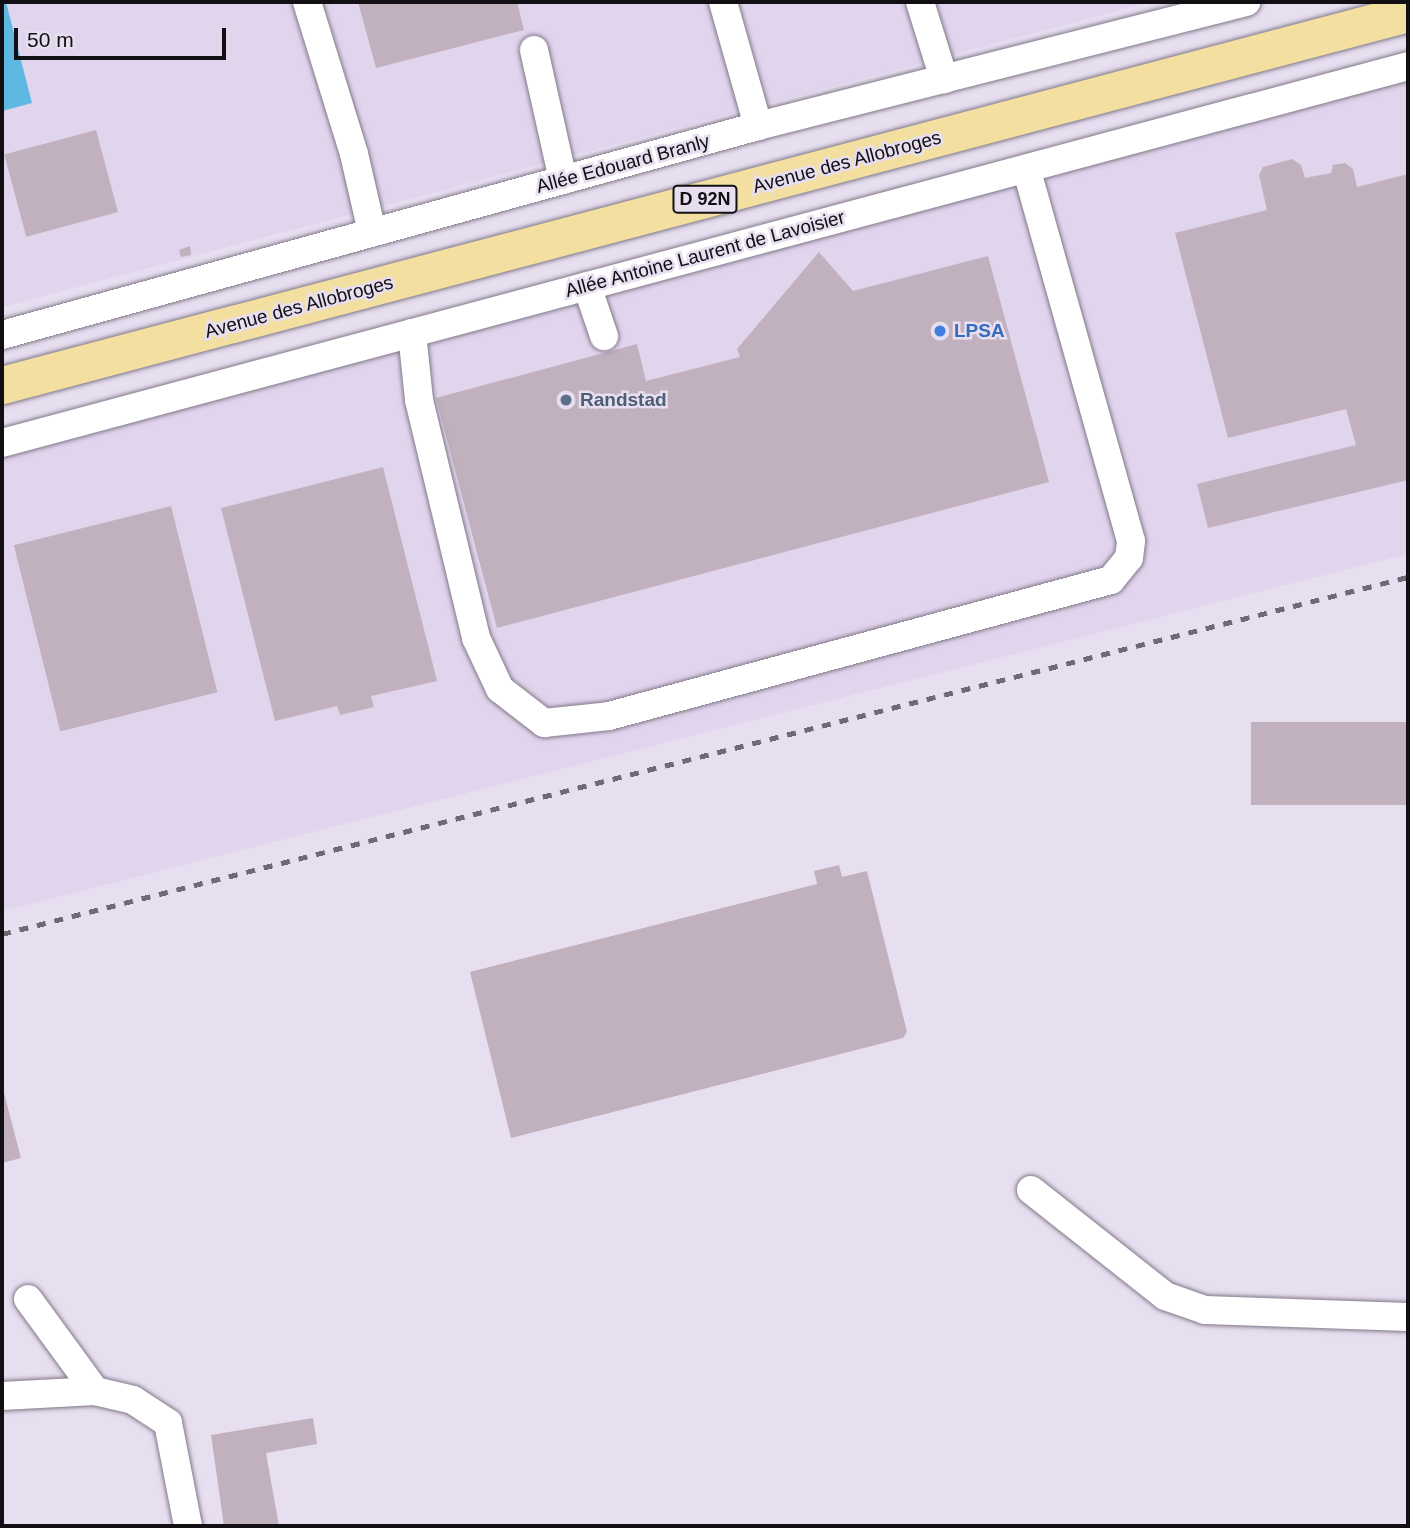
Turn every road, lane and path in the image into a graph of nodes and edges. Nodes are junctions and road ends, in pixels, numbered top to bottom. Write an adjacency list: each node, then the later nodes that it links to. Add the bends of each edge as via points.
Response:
1 (307, 2): 12 (street, via 354,154)
2 (723, 2): 9 (street)
3 (920, 2): 8 (street)
4 (1246, 2): 8 (street, Allée Edouard Branly)
5 (1408, 13): 17 (main road, Avenue des Allobroges / D 92N)
6 (534, 50): 11 (street)
7 (1408, 66): 10 (street, Allée Antoine Laurent de Lavoisier)
8 (944, 79): 9 (street, Allée Edouard Branly)
9 (758, 126): 11 (street, Allée Edouard Branly)
10 (1026, 168): 13 (street, Allée Antoine Laurent de Lavoisier); 14 (street, via 1131,541 1129,558 1111,580 609,716 544,723 500,689 476,638 419,400)
11 (563, 180): 12 (street, Allée Edouard Branly)
12 (372, 232): 15 (street, Allée Edouard Branly)
13 (587, 286): 14 (street, Allée Antoine Laurent de Lavoisier); 16 (street)
14 (412, 333): 18 (street, Allée Antoine Laurent de Lavoisier)
15 (2, 335)
16 (604, 336)
17 (2, 386)
18 (2, 443)
19 (1031, 1190): 21 (street, via 1165,1296 1205,1310)
20 (28, 1299): 22 (street)
21 (1408, 1317)
22 (95, 1391): 23 (street); 24 (street, via 133,1400 168,1423)
23 (2, 1396)
24 (188, 1526)

